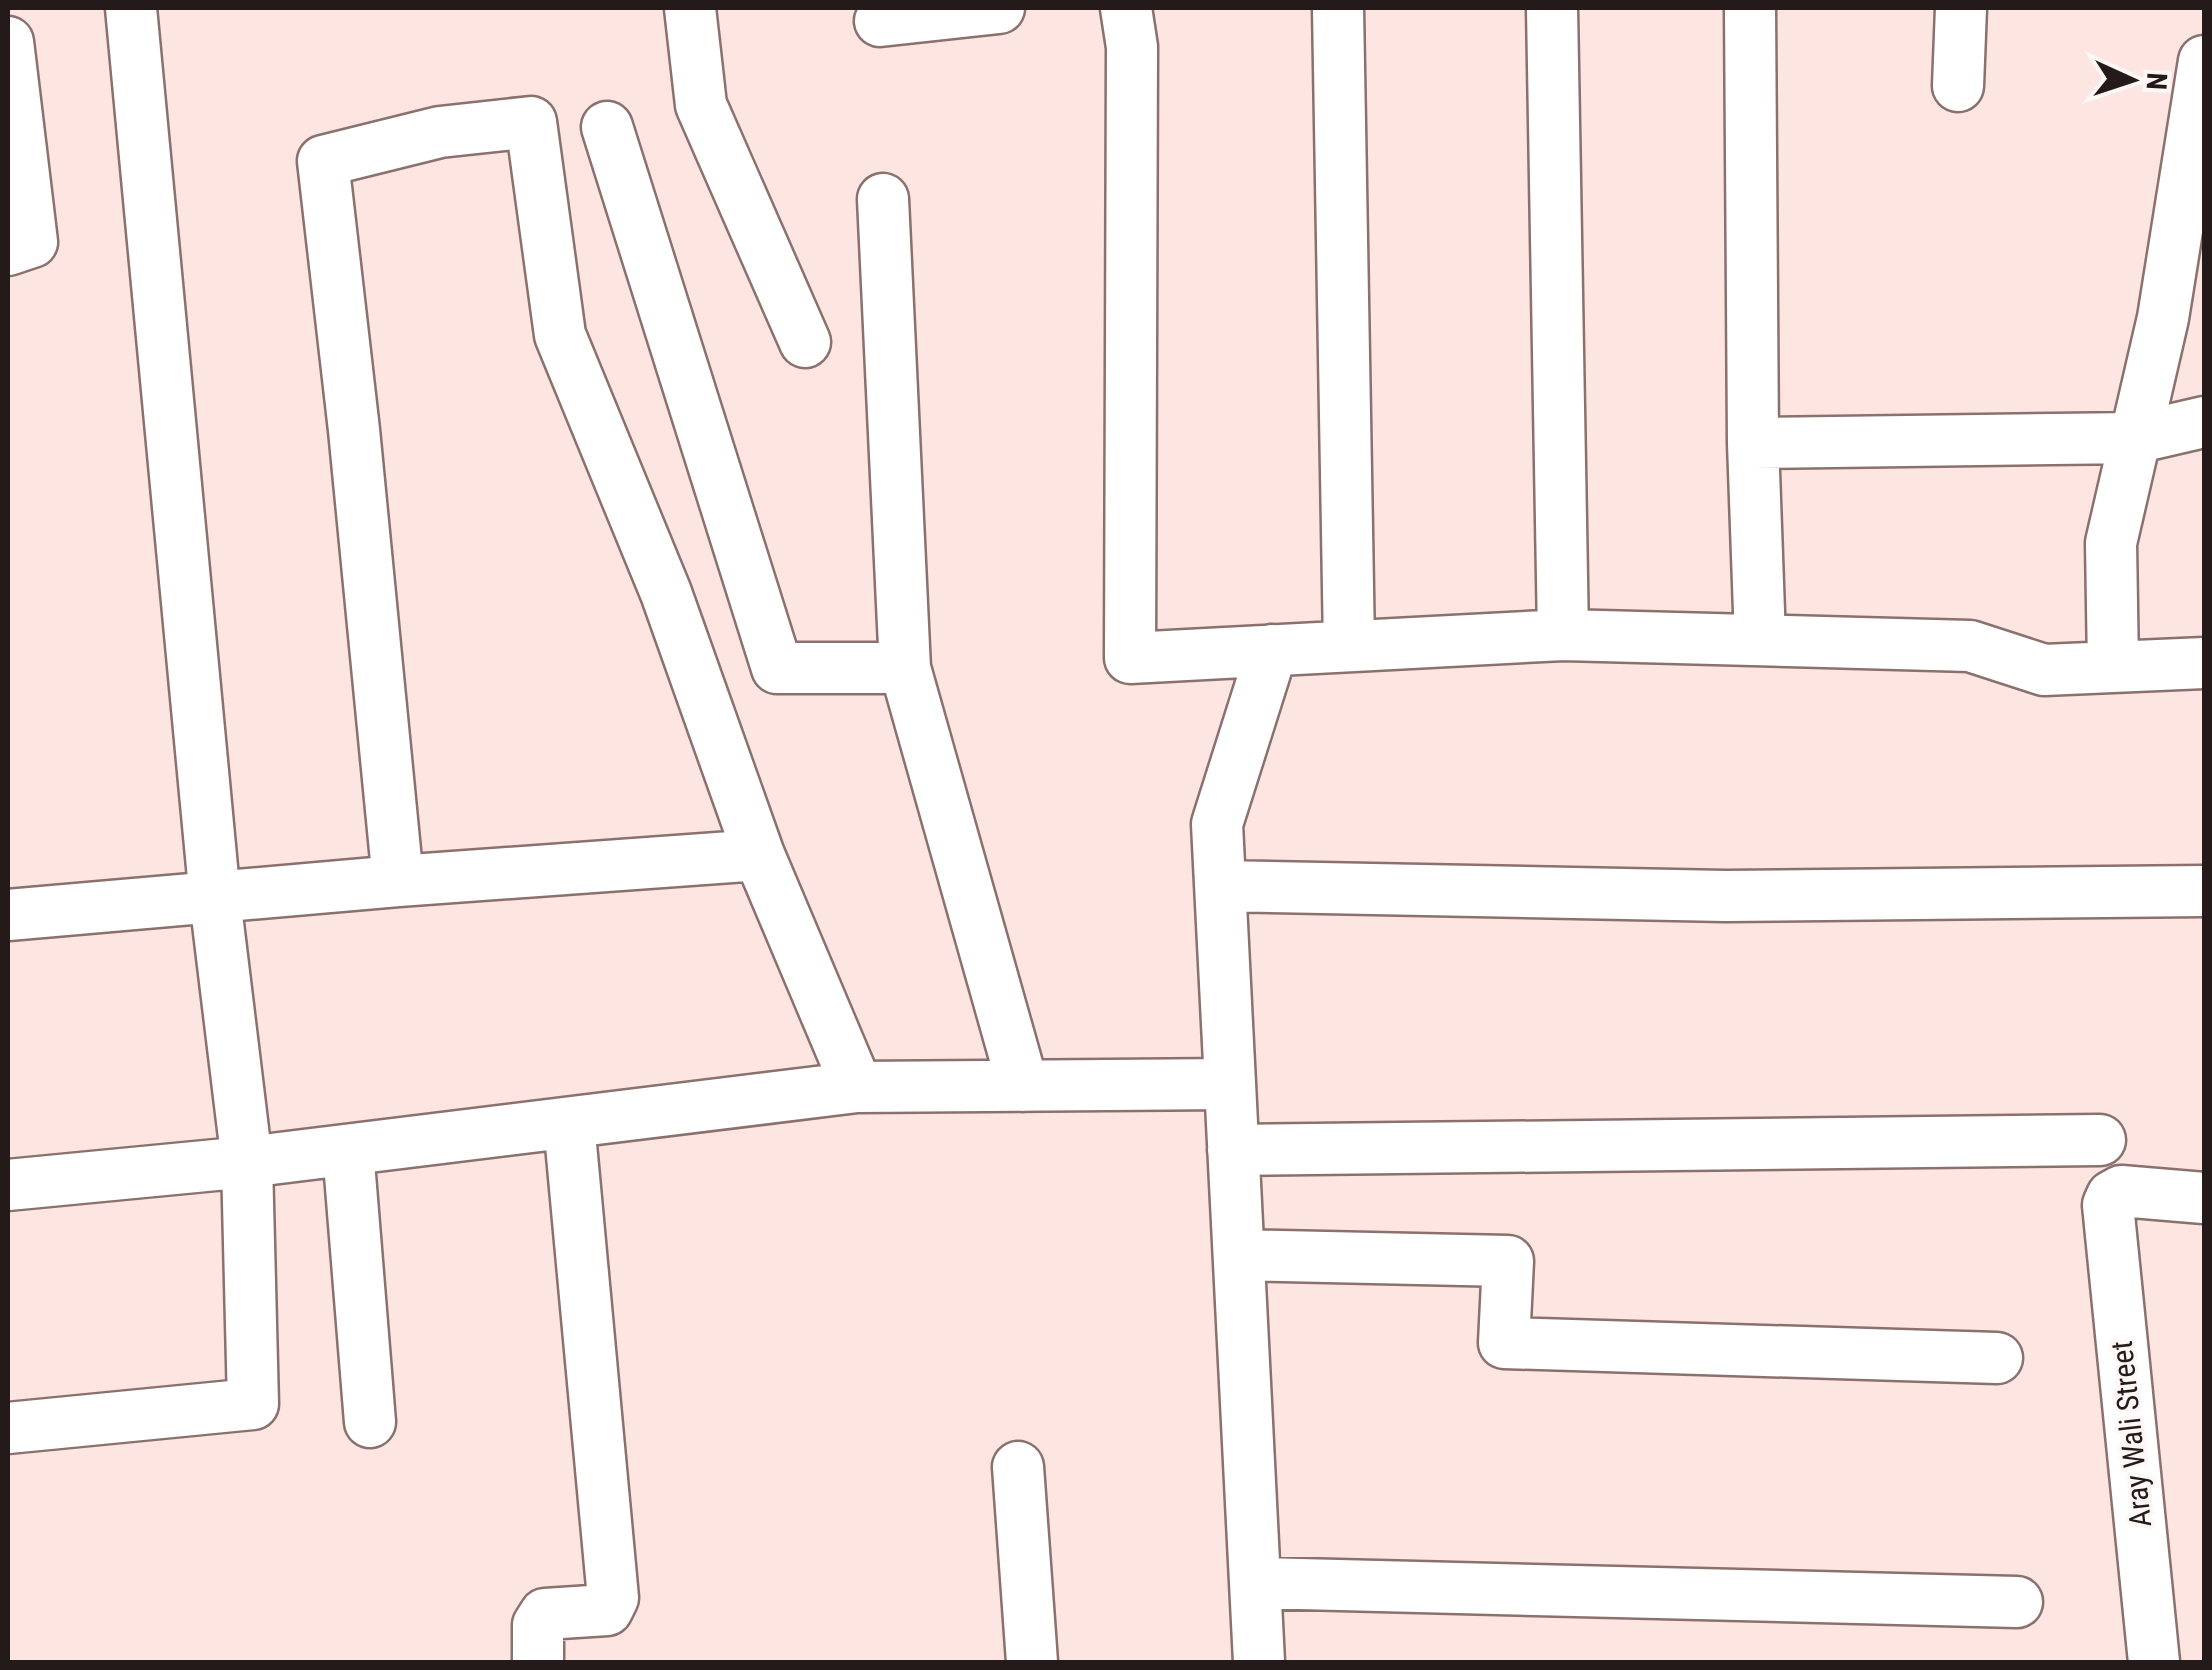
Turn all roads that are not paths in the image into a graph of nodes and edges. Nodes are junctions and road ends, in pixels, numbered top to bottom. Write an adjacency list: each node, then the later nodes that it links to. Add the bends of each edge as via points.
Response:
1 (131, 8): 31 (street)
2 (690, 8): 16 (street, via 701,105)
3 (999, 8): 9 (street)
4 (1126, 8): 23 (street, via 1132,47 1130,658)
5 (1338, 8): 22 (street)
6 (1552, 8): 20 (street)
7 (1750, 8): 19 (street)
8 (1961, 8): 12 (street)
9 (880, 21)
10 (8, 42): 15 (street, via 32,242)
11 (2204, 61): 18 (street, via 2163,318)
12 (1958, 86)
13 (607, 127): 26 (street, via 777,668)
14 (883, 199): 26 (street)
15 (8, 250)
16 (805, 342)
17 (2204, 422): 18 (street)
18 (2135, 438): 19 (street); 25 (street, via 2110,543)
19 (1753, 443): 21 (street)
20 (1563, 634): 21 (street); 22 (street)
21 (1760, 640): 25 (street, via 1970,646 2044,670)
22 (1349, 646): 23 (street)
23 (1272, 650): 29 (street, via 1217,824)
24 (2204, 663): 25 (street)
25 (2113, 667)
26 (906, 668): 34 (street)
27 (758, 855): 28 (street); 28 (street, via 666,593 560,335 531,122 440,132 323,161); 35 (street)
28 (398, 880): 31 (street)
29 (1220, 886): 30 (street, via 1725,896); 33 (street)
30 (2204, 891)
31 (215, 899): 32 (street); 40 (street)
32 (8, 915)
33 (1230, 1084): 34 (street); 39 (street)
34 (1023, 1086): 35 (street)
35 (856, 1087): 36 (street)
36 (569, 1123): 38 (street); 50 (street, via 613,1598 607,1610 545,1614 538,1624)
37 (2100, 1140): 39 (street)
38 (348, 1150): 40 (street); 45 (street)
39 (1233, 1150): 43 (street)
40 (247, 1162): 41 (street); 46 (street, via 253,1404)
41 (8, 1185)
42 (2204, 1198): 53 (street, Aray Wali Street, via 2122,1191 2108,1206)
43 (1238, 1256): 44 (street, via 1508,1261 1504,1343); 48 (street)
44 (1997, 1358)
45 (370, 1422)
46 (8, 1428)
47 (1018, 1467): 51 (street)
48 (1256, 1583): 49 (street); 52 (street)
49 (2017, 1602)
50 (538, 1662)
51 (1032, 1662)
52 (1258, 1662)
53 (2154, 1662)

